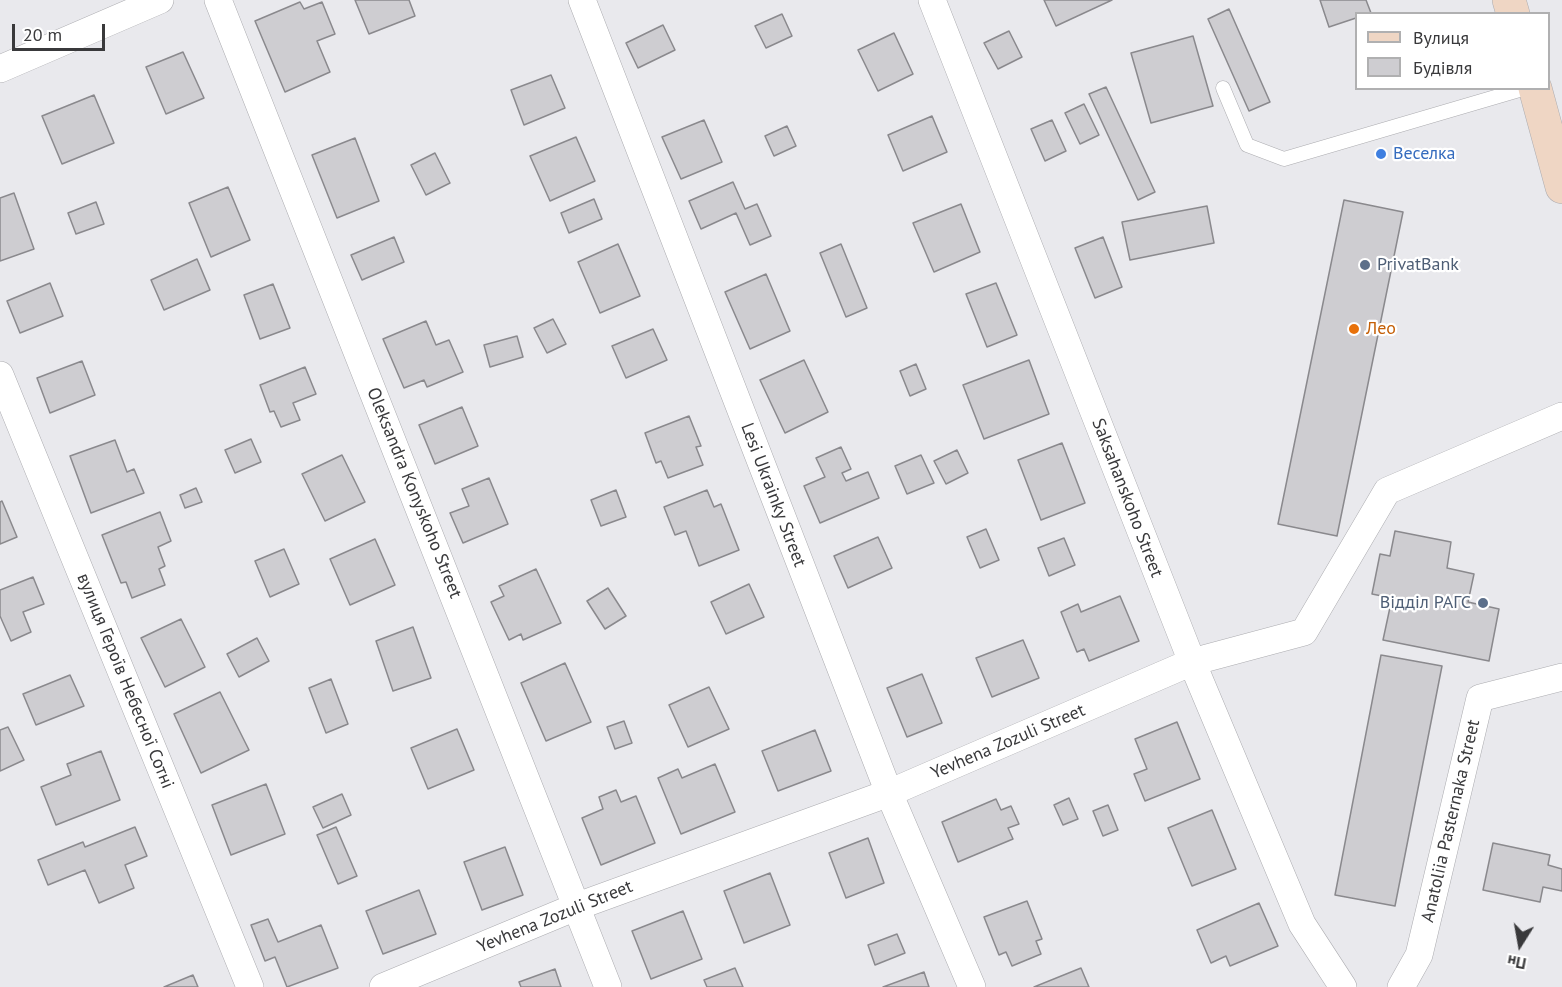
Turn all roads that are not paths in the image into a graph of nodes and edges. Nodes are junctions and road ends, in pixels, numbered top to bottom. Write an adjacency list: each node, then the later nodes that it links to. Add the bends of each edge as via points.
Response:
1 (160, 0): 5 (street)
2 (218, 0): 15 (street, Oleksandra Konyskoho Street)
3 (582, 0): 14 (street, Lesi Ukrainky Street)
4 (939, 2): 12 (street, Saksahanskoho Street)
5 (0, 69)
6 (1223, 88): 7 (lane, via 1247,145 1284,159)
7 (1519, 90)
8 (1536, 90): 9 (street)
9 (1562, 187)
10 (0, 375): 16 (street, вулиця Героїв Небесної Сотні)
11 (1562, 416): 12 (street, Yevhena Zozuli Street, via 1387,491 1304,632)
12 (1192, 662): 14 (street, Yevhena Zozuli Street); 20 (street, Saksahanskoho Street, via 1302,924)
13 (1562, 677): 21 (street, Anatoliia Pasternaka Street, via 1480,698 1419,955)
14 (889, 793): 15 (street, Yevhena Zozuli Street); 19 (street, Lesi Ukrainky Street)
15 (578, 906): 17 (street, Yevhena Zozuli Street); 18 (street, Oleksandra Konyskoho Street)
16 (249, 987)
17 (383, 987)
18 (609, 987)
19 (972, 987)
20 (1342, 987)
21 (1401, 987)

